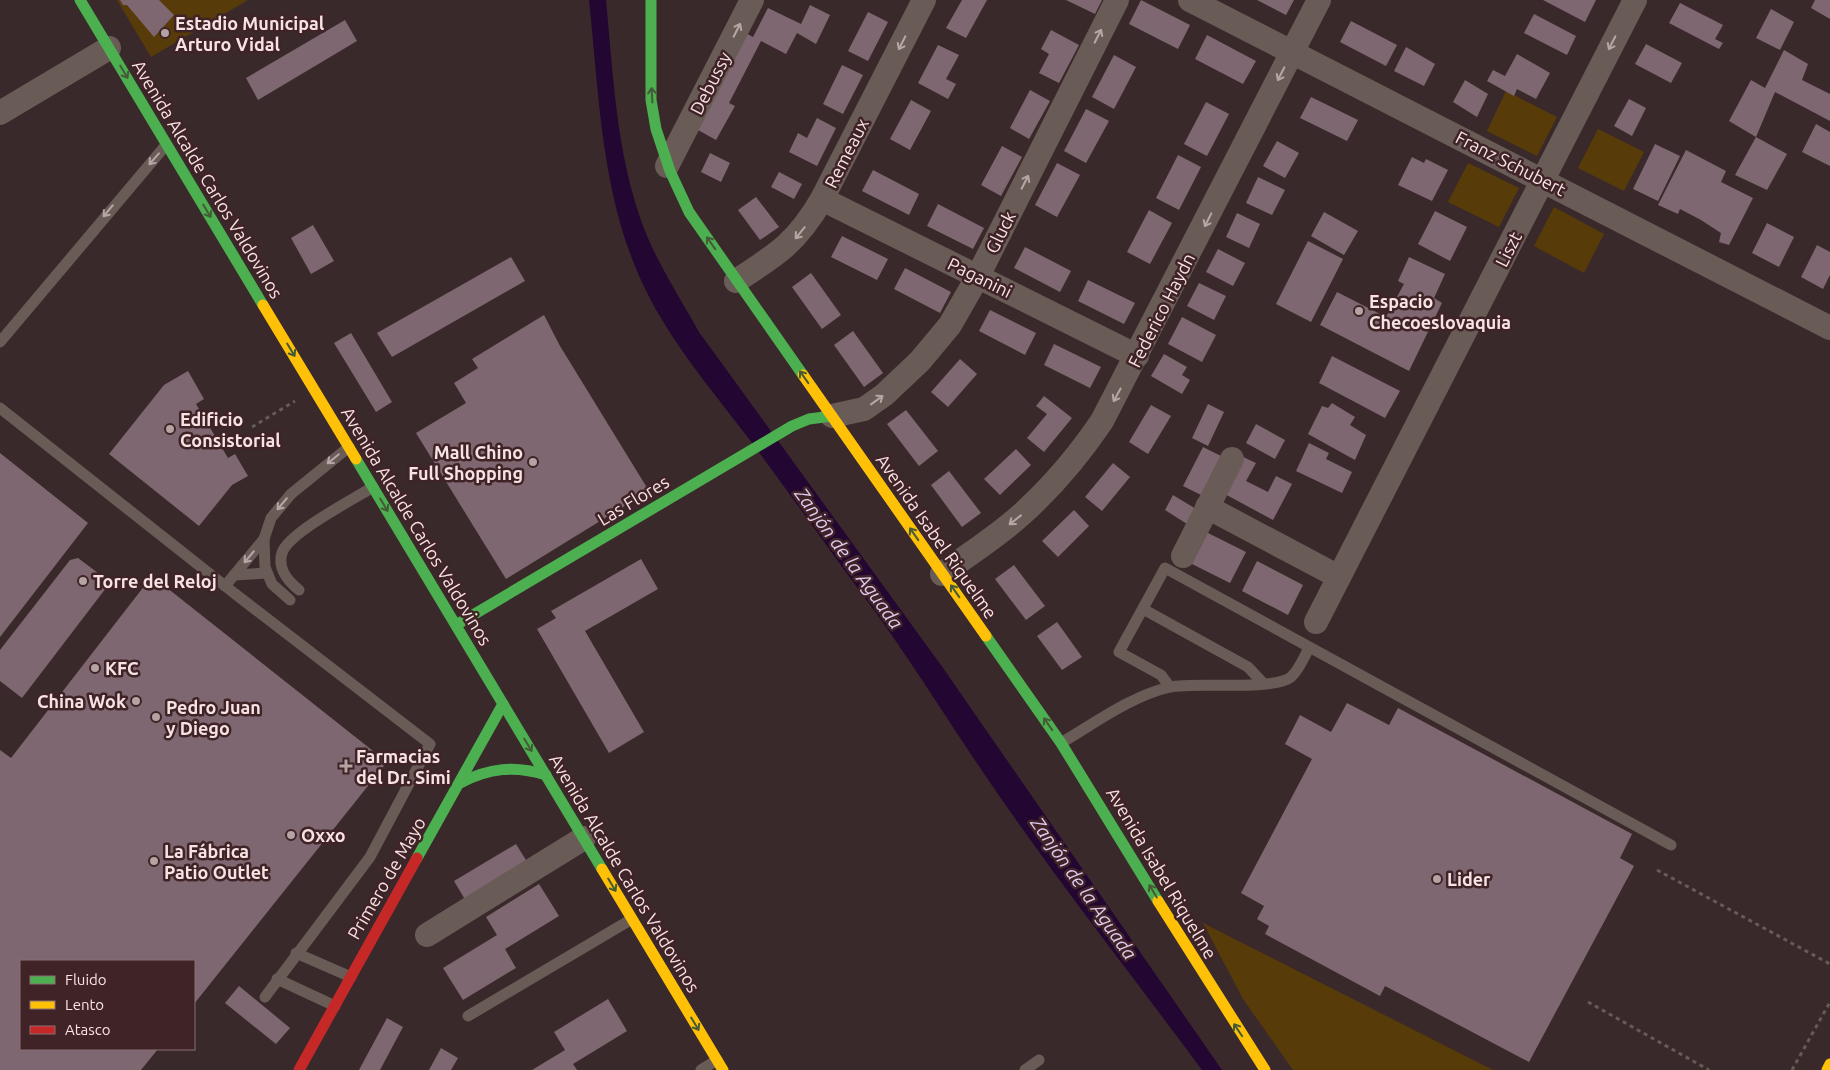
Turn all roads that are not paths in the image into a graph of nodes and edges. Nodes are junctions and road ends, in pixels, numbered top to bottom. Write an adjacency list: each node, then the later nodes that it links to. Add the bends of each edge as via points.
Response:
1 (80, 0): 9 (main road, Avenida Alcalde Carlos Valdovinos)
2 (650, 0): 13 (main road, Avenida Isabel Riquelme, one-way to 2, via 651,98)
3 (752, 0): 13 (street, Debussy, one-way to 3)
4 (924, 0): 15 (street, Remeaux, one-way to 15)
5 (1117, 0): 16 (street, Gluck, one-way to 5)
6 (1190, 0): 10 (street, Franz Schubert)
7 (1319, 0): 10 (street, Federico Haydn)
8 (1635, 0): 14 (street, Liszt, one-way to 14)
9 (109, 48): 11 (street); 12 (main road, Avenida Alcalde Carlos Valdovinos, one-way to 12)
10 (1292, 51): 14 (street, Franz Schubert); 20 (street, Federico Haydn, one-way to 20)
11 (0, 113)
12 (167, 144): 19 (lane, one-way to 19); 23 (main road, Avenida Alcalde Carlos Valdovinos, one-way to 23)
13 (667, 166): 17 (main road, Avenida Isabel Riquelme, one-way to 13, via 688,212)
14 (1543, 179): 18 (street, Franz Schubert); 32 (street, Liszt)
15 (822, 199): 16 (street, Paganini); 17 (street, Remeaux, one-way to 17, via 792,242)
16 (978, 276): 20 (street, Paganini); 22 (street, Gluck, one-way to 16, via 864,409 904,377 937,343)
17 (736, 281): 22 (main road, Avenida Isabel Riquelme, one-way to 17)
18 (1830, 328)
19 (0, 342)
20 (1138, 356): 30 (street, Federico Haydn, one-way to 30, via 1102,421 1065,472 1021,515)
21 (0, 408): 33 (lane)
22 (832, 416): 30 (main road, Avenida Isabel Riquelme, one-way to 22); 38 (main road, Las Flores, via 809,419 792,426)
23 (349, 446): 25 (main road, Avenida Alcalde Carlos Valdovinos); 27 (lane, one-way to 27, via 291,494 271,518)
24 (1232, 459): 26 (street)
25 (373, 487): 34 (lane, via 308,526 286,546 281,563 286,578); 38 (main road, Avenida Alcalde Carlos Valdovinos, one-way to 38)
26 (1207, 507): 28 (street); 32 (street)
27 (264, 539): 29 (lane); 31 (lane, one-way to 31)
28 (1183, 556)
29 (267, 573): 31 (lane); 35 (lane, via 272,584)
30 (942, 574): 43 (main road, Avenida Isabel Riquelme, one-way to 30)
31 (234, 575): 33 (lane)
32 (1339, 577): 37 (street, Liszt)
33 (224, 586): 50 (lane, via 430,744 370,857)
34 (298, 590)
35 (290, 600)
36 (1143, 609): 39 (lane, via 1165,568); 40 (lane, via 1248,667); 41 (lane, via 1119,652 1161,675)
37 (1316, 622)
38 (456, 625): 42 (main road, Avenida Alcalde Carlos Valdovinos)
39 (1309, 648): 40 (lane, via 1290,678); 47 (lane)
40 (1263, 683): 41 (lane)
41 (1170, 687): 43 (lane, via 1141,698)
42 (503, 704): 44 (main road, Avenida Alcalde Carlos Valdovinos, one-way to 44); 45 (main road, Primero de Mayo)
43 (1061, 743): 62 (main road, Avenida Isabel Riquelme, one-way to 43)
44 (546, 776): 45 (main road, via 506,767 481,772); 46 (main road, Avenida Alcalde Carlos Valdovinos)
45 (460, 783): 51 (main road, Primero de Mayo)
46 (584, 838): 48 (main road, Avenida Alcalde Carlos Valdovinos, one-way to 48); 49 (street)
47 (1671, 845)
48 (632, 919): 55 (lane); 58 (main road, Avenida Alcalde Carlos Valdovinos, one-way to 58)
49 (428, 935)
50 (296, 953): 51 (lane); 52 (lane)
51 (351, 977): 54 (main road, Primero de Mayo)
52 (277, 979): 53 (lane); 54 (lane)
53 (265, 997)
54 (335, 1006): 59 (main road, Primero de Mayo)
55 (468, 1016)
56 (1039, 1060): 61 (lane)
57 (1830, 1064): 63 (main road)
58 (720, 1065): 60 (lane)
59 (299, 1070)
60 (701, 1070)
61 (1025, 1070)
62 (1265, 1070)
63 (1827, 1070)

